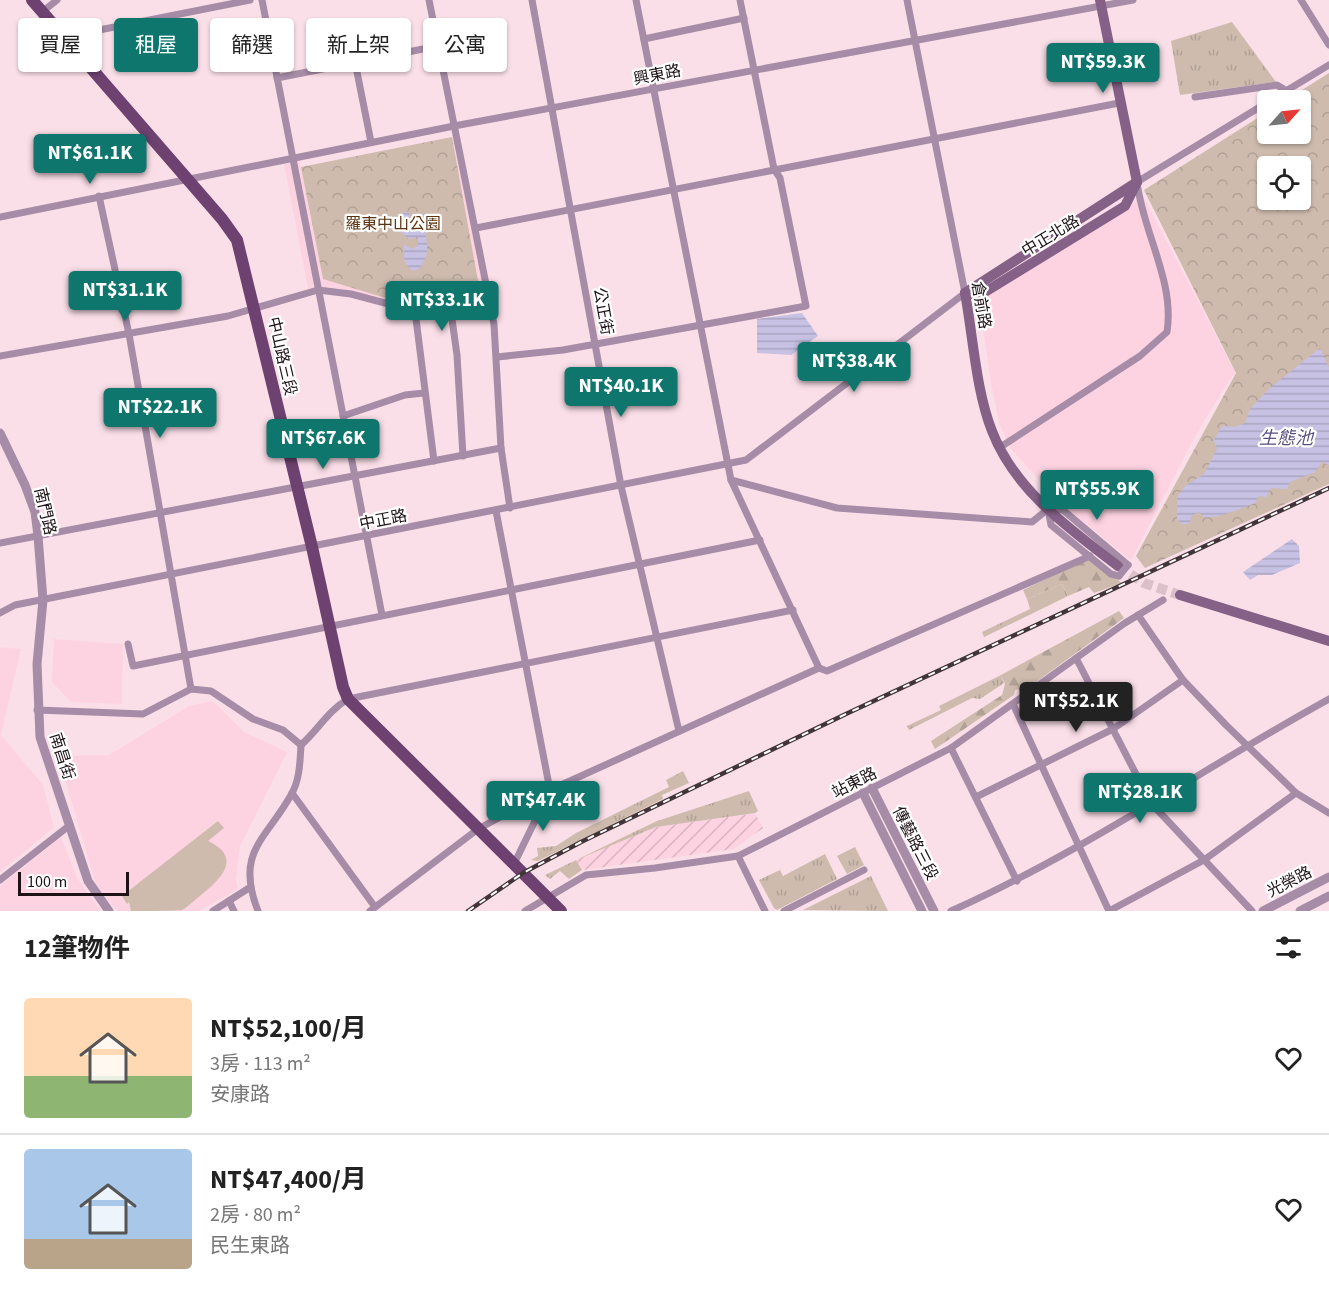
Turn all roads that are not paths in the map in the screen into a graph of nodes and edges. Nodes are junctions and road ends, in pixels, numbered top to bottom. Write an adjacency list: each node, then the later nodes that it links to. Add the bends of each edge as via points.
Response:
1 (32, 0): 13 (main road, 中山路三段)
2 (57, 0): 13 (street)
3 (250, 0): 17 (street)
4 (262, 0): 27 (street)
5 (429, 0): 15 (street)
6 (532, 0): 33 (street, 公正街)
7 (636, 0): 18 (street)
8 (740, 0): 16 (street)
9 (907, 0): 19 (street, 倉前路)
10 (1133, 0): 12 (street, 興東路)
11 (1301, 0): 20 (street)
12 (1100, 3): 19 (street, 興東路); 32 (main road)
13 (42, 12): 14 (main road, 中山路三段)
14 (47, 18)
15 (433, 18)
16 (744, 18): 18 (street); 22 (street)
17 (102, 29)
18 (644, 39): 28 (street)
19 (915, 40): 22 (street, 興東路); 36 (street, 倉前路)
20 (1329, 45)
21 (1329, 65): 30 (street, 中正北路)
22 (755, 70): 28 (street, 興東路); 39 (street)
23 (94, 72): 40 (main road, 中山路三段)
24 (307, 72): 27 (street)
25 (358, 72): 37 (street)
26 (443, 72): 35 (street)
27 (277, 78): 38 (street)
28 (653, 89): 33 (street, 興東路); 42 (street)
29 (1285, 90): 31 (street, via 1277,85)
30 (1289, 90)
31 (1195, 97)
32 (1119, 102): 36 (street); 41 (main road)
33 (554, 107): 35 (street, 興東路); 44 (street, 公正街)
34 (1257, 108): 41 (street, 中正北路)
35 (454, 126): 37 (street, 興東路); 46 (street)
36 (935, 138): 39 (street); 48 (street, 倉前路)
37 (371, 142): 38 (street, 興東路)
38 (293, 158): 40 (street, 興東路); 47 (street)
39 (774, 169): 42 (street); 53 (street, via 780,178 806,306)
40 (186, 179): 43 (street, 興東路); 51 (main road, 中山路三段, via 237,240)
41 (1137, 182): 48 (main road, 中正北路); 62 (street, via 1139,203 1170,310 1167,332 1140,356)
42 (673, 189): 44 (street); 53 (street)
43 (99, 196): 45 (street, 興東路); 54 (street)
44 (571, 209): 46 (street); 55 (street, 公正街)
45 (0, 216)
46 (476, 228): 49 (street)
47 (318, 290): 51 (street); 52 (street, via 351,294); 59 (street)
48 (965, 292): 62 (main road, 倉前路, via 985,410); 65 (street, 中正北路, via 746,460)
49 (488, 297): 50 (street); 57 (street)
50 (450, 305): 52 (street); 63 (street)
51 (255, 310): 54 (street); 69 (main road, 中山路三段)
52 (415, 311): 58 (street)
53 (700, 327): 55 (street); 65 (street)
54 (129, 334): 56 (street); 73 (street)
55 (596, 344): 57 (street); 68 (street, 公正街)
56 (0, 356)
57 (497, 357): 61 (street)
58 (424, 393): 59 (street, via 405,395); 64 (street)
59 (343, 416): 66 (street)
60 (0, 434): 74 (street, 南門路, via 25,485 35,512)
61 (501, 448): 63 (street); 70 (street)
62 (999, 448): 71 (main road, 倉前路)
63 (463, 456): 64 (street)
64 (434, 461): 66 (street)
65 (729, 465): 67 (street); 68 (street, 中正路)
66 (354, 477): 69 (street); 75 (street)
67 (731, 480): 71 (street, via 837,508 1032,522); 76 (street)
68 (621, 486): 70 (street, 中正路); 80 (street, 公正街)
69 (297, 488): 73 (street); 78 (main road, 中山路三段)
70 (510, 508): 72 (street, 中正路)
71 (1048, 509): 79 (street, via 1052,525); 81 (main road, 倉前路)
72 (496, 511): 75 (street, 中正路); 83 (street)
73 (160, 515): 74 (street); 82 (street)
74 (38, 536): 77 (street); 85 (street, 南門路)
75 (368, 536): 78 (street, 中正路); 89 (street)
76 (760, 540): 80 (street); 87 (street)
77 (0, 543)
78 (312, 547): 82 (street, 中正路); 91 (main road, 中山路三段)
79 (1090, 556): 81 (street, via 1112,574); 98 (street, via 827,671)
80 (641, 564): 83 (street); 92 (street, 公正街)
81 (1122, 569)
82 (172, 575): 85 (street, 中正路); 95 (street)
83 (511, 590): 89 (street); 97 (street)
84 (1180, 595): 93 (main road)
85 (43, 600): 88 (street, 中正路, via 15,605); 104 (street, 南昌街)
86 (1163, 600): 90 (street, 站東路)
87 (793, 610): 92 (street); 98 (street)
88 (0, 613)
89 (382, 615): 91 (street)
90 (1138, 615): 96 (street, 站東路); 99 (street)
91 (328, 626): 95 (street); 101 (main road, 中山路三段)
92 (656, 639): 97 (street); 106 (street, 公正街)
93 (1329, 641)
94 (128, 644): 95 (street, via 133,666)
95 (184, 655): 100 (street)
96 (1076, 658): 103 (street, 站東路); 105 (street)
97 (526, 664): 101 (street); 112 (street)
98 (819, 668): 106 (street)
99 (1183, 680): 105 (street); 108 (street)
100 (191, 689): 104 (street, via 143,714); 107 (street, via 211,691 252,719 283,730)
101 (348, 699): 107 (street); 120 (main road, 中山路三段)
102 (1329, 699): 108 (street)
103 (1013, 704): 109 (street, 站東路); 110 (street)
104 (37, 710): 119 (street, 南昌街, via 40,737)
105 (1113, 729): 110 (street); 117 (street)
106 (679, 732): 112 (street)
107 (301, 745): 113 (street, via 300,767)
108 (1246, 745): 115 (street); 117 (street)
109 (951, 748): 111 (street, 站東路); 116 (street)
110 (1041, 764): 116 (street); 121 (street)
111 (872, 788): 114 (street, 站東路); 143 (street, 傳藝路三段)
112 (550, 790): 120 (street); 124 (street)
113 (292, 793): 129 (street, via 255,849); 133 (street)
114 (863, 793): 122 (street, 站東路); 142 (street, 傳藝路三段)
115 (1296, 793): 118 (street); 123 (street)
116 (975, 797): 128 (street)
117 (1151, 803): 121 (street); 123 (street)
118 (1329, 813)
119 (70, 825): 127 (street); 134 (street, 南昌街, via 91,887)
120 (478, 829): 124 (main road, 中山路三段); 133 (street)
121 (1080, 845): 128 (street); 145 (street)
122 (738, 856): 131 (street, 站東路, via 586,875); 140 (street)
123 (1204, 860): 145 (street); 146 (street)
124 (514, 864): 131 (main road, 中山路三段)
125 (864, 870): 141 (street)
126 (1329, 877): 147 (street, 光榮路)
127 (0, 880)
128 (1017, 881): 144 (street)
129 (249, 888): 132 (street); 137 (street)
130 (1329, 896): 148 (street, 光榮路)
131 (548, 897): 138 (street, 站東路); 139 (main road, 中山路三段)
132 (229, 901): 135 (street); 136 (street)
133 (373, 909)
134 (109, 911)
135 (213, 911)
136 (234, 911)
137 (258, 911)
138 (525, 911)
139 (561, 911)
140 (765, 911)
141 (784, 911)
142 (922, 911)
143 (933, 911)
144 (951, 911)
145 (1109, 911)
146 (1252, 911)
147 (1263, 911)
148 (1300, 911)

